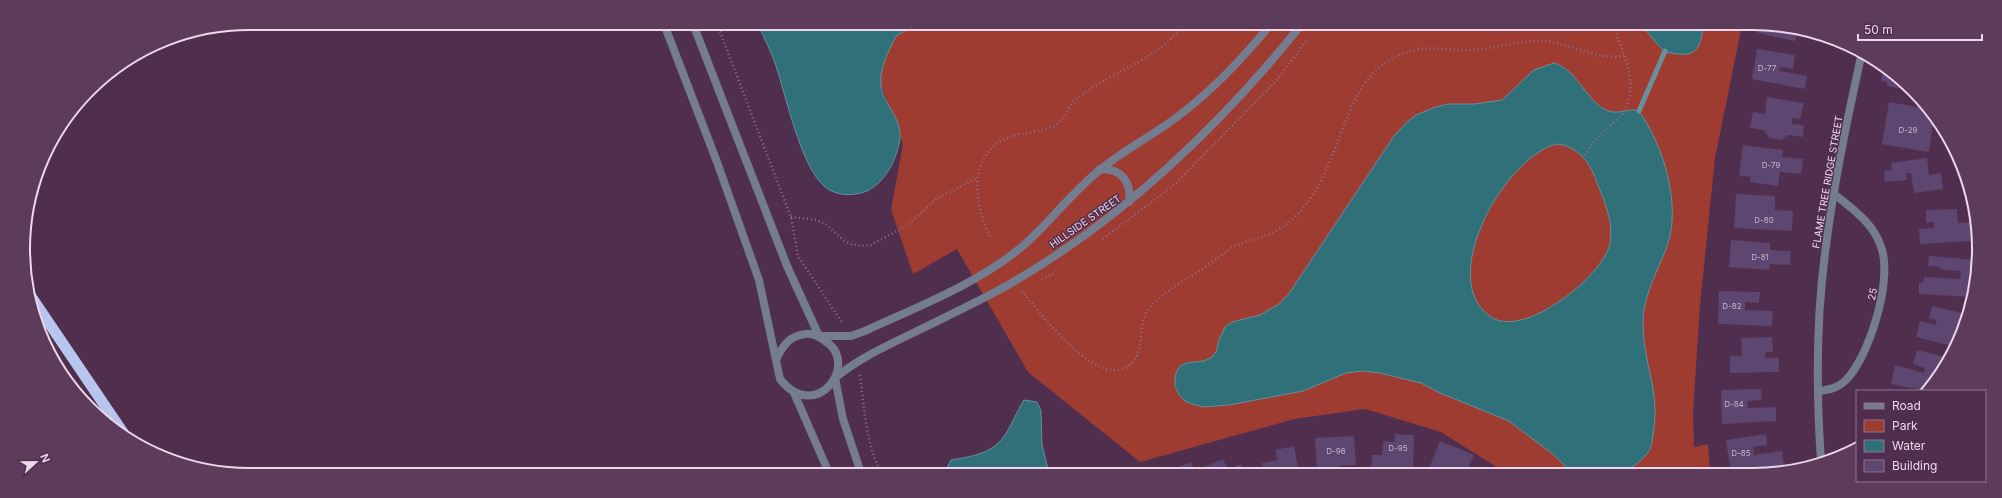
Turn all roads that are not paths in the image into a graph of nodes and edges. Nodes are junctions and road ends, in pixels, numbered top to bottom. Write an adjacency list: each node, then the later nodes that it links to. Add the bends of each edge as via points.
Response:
1 (666, 30): 11 (street, via 751,254 763,292)
2 (695, 30): 10 (street, via 787,266)
3 (1266, 30): 6 (street, HILLSIDE STREET, via 1249,51 1206,93 1154,133)
4 (1297, 30): 8 (street, HILLSIDE STREET, via 1271,63 1208,131)
5 (1861, 58): 7 (street, FLAME TREE RIDGE STREET)
6 (1100, 169): 8 (street, via 1109,169 1125,177 1129,185); 10 (street, HILLSIDE STREET, via 1023,245 992,268 851,336)
7 (1833, 193): 13 (street, FLAME TREE RIDGE STREET, via 1820,301); 13 (street, 25, via 1861,215 1878,238 1885,265 1885,278 1874,325 1852,371 1838,386)
8 (1129, 202): 12 (street, HILLSIDE STREET, via 1008,285 860,360)
9 (37, 305): 15 (highway)
10 (819, 336): 11 (street, via 808,334 788,340); 12 (street, via 834,350 838,369)
11 (777, 358): 14 (street, via 776,369 780,379 786,388)
12 (835, 378): 14 (street, via 830,386 818,394 804,396); 18 (street, via 843,419)
13 (1818, 391): 16 (street, FLAME TREE RIDGE STREET)
14 (794, 393): 17 (street)
15 (117, 424)
16 (1821, 457)
17 (827, 468)
18 (859, 468)

